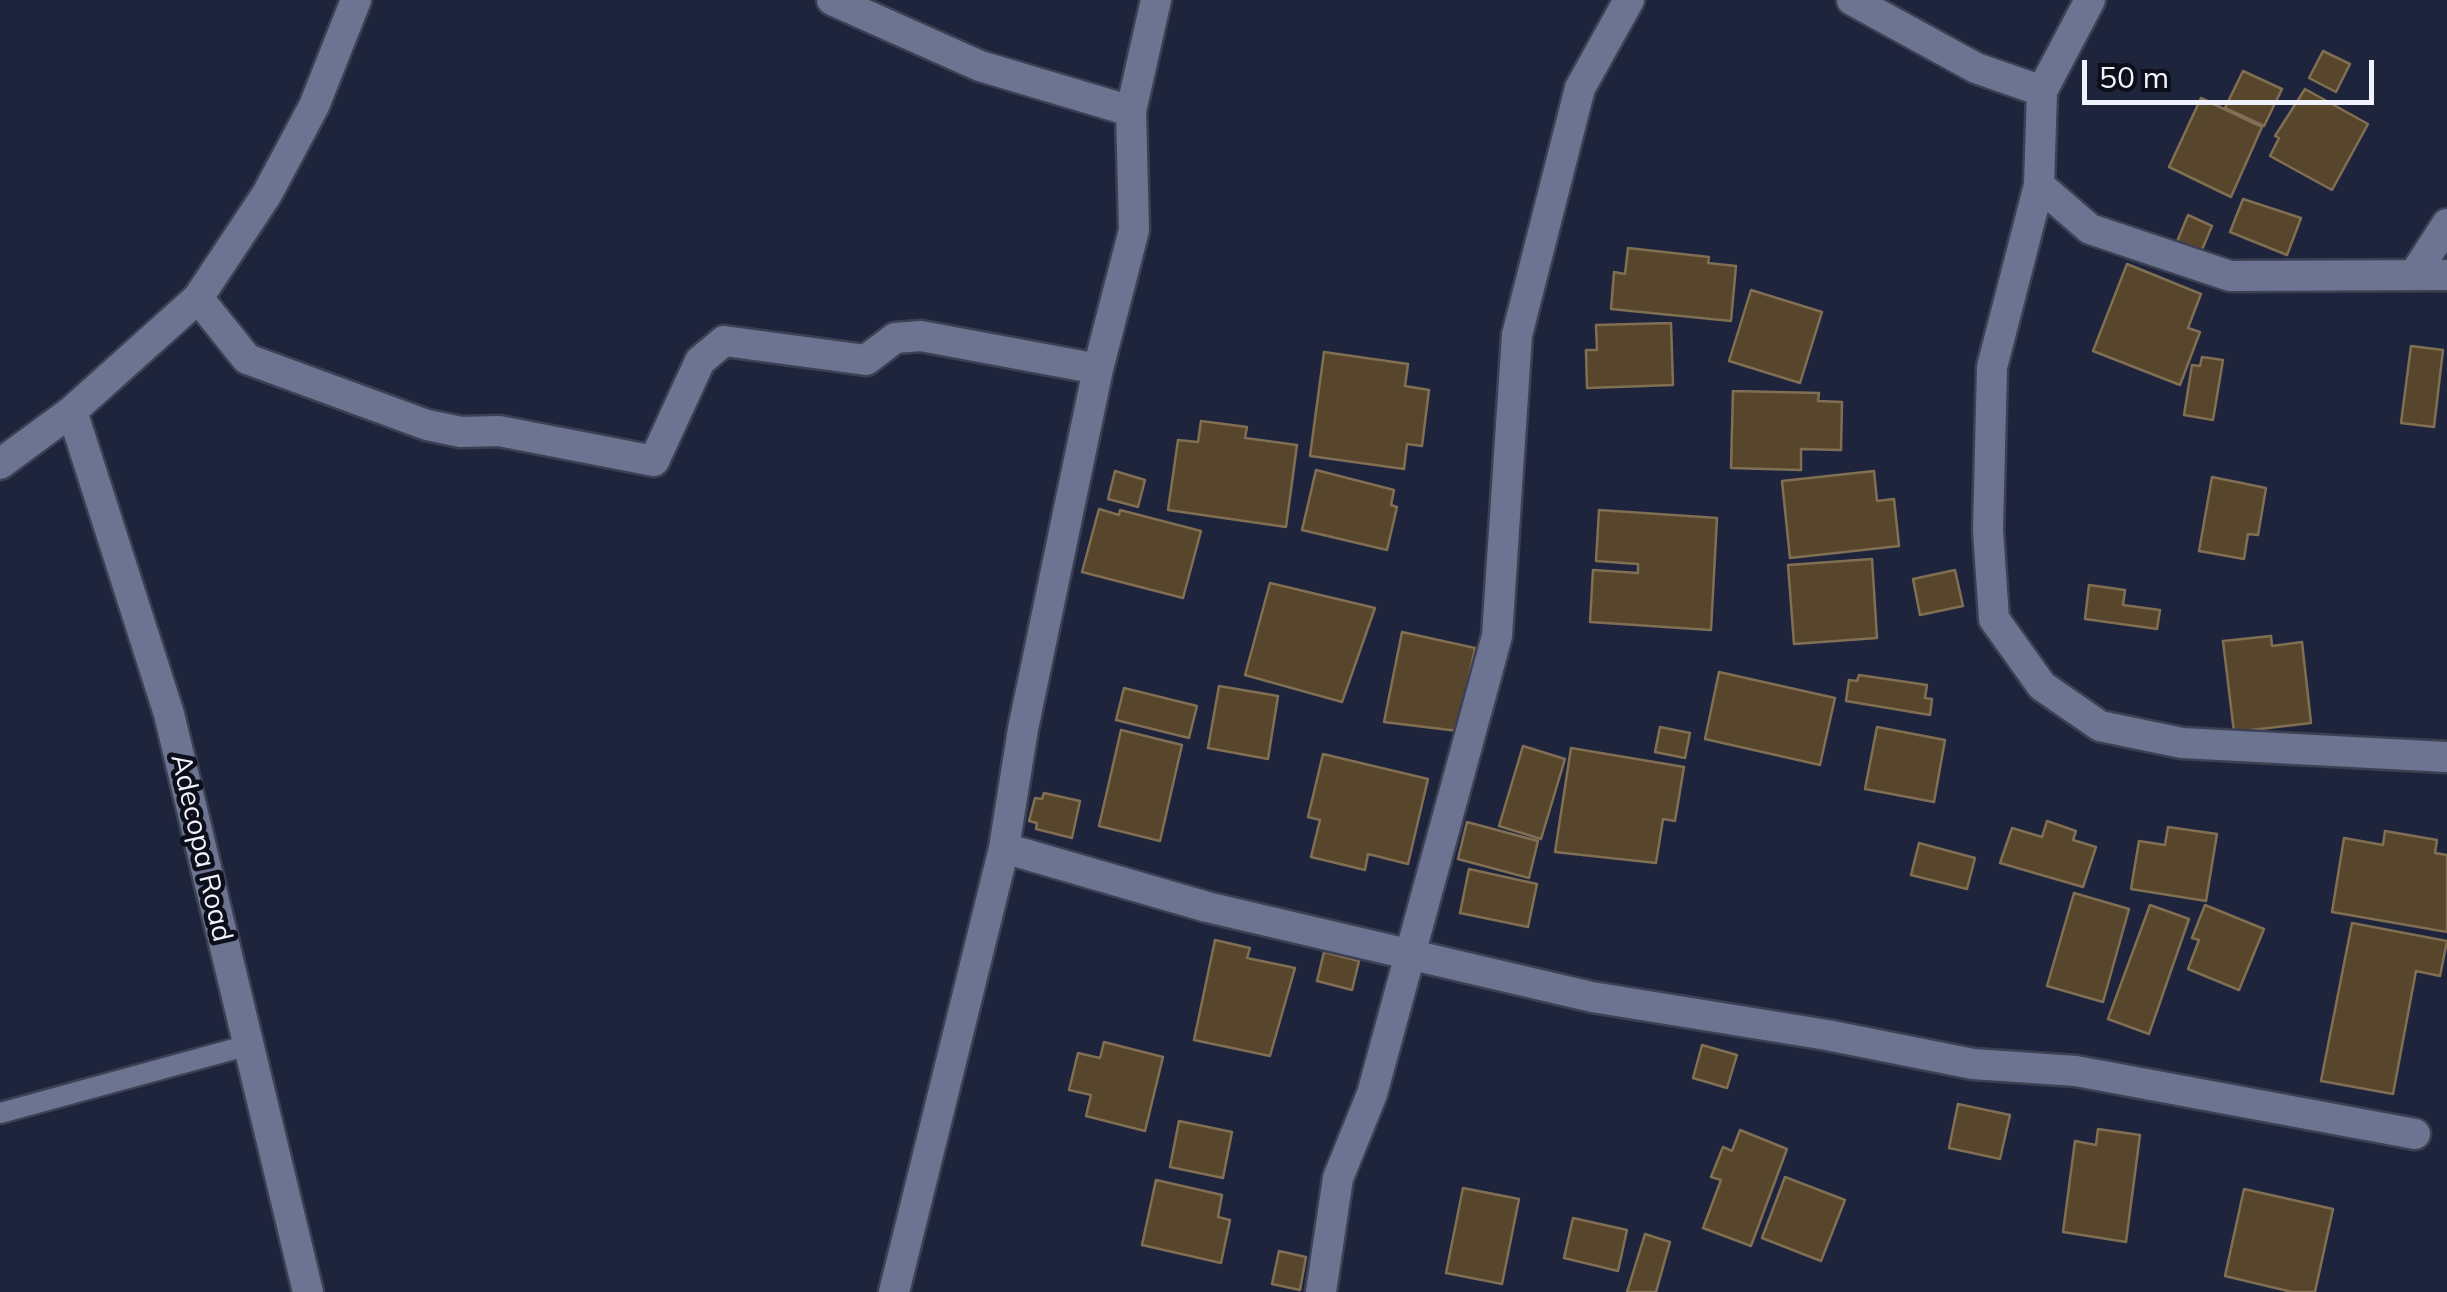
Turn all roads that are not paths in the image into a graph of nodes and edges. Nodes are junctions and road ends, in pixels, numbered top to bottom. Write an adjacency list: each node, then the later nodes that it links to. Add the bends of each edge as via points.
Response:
1 (356, 0): 13 (street, via 314,106 267,194)
2 (832, 0): 8 (street, via 980,66)
3 (1156, 0): 8 (street)
4 (1629, 0): 19 (street, via 1580,88 1516,334 1497,636)
5 (1852, 0): 7 (street, via 1976,68)
6 (2090, 0): 7 (street)
7 (2042, 91): 9 (street)
8 (1131, 110): 14 (street, via 1134,230)
9 (2039, 185): 11 (street, via 2090,229 2230,276); 17 (street, via 1992,367 1988,530 1994,618 2032,672 2100,726 2166,739)
10 (2447, 224): 11 (street)
11 (2416, 272): 12 (street)
12 (2447, 275)
13 (198, 298): 14 (street, via 247,359 427,425 498,431 654,461 700,361 724,341 866,360 895,338 922,336); 15 (street)
14 (1098, 369): 18 (street, via 1022,729)
15 (72, 411): 16 (street); 20 (street, Adecopa Road, via 169,714)
16 (0, 464)
17 (2447, 757)
18 (1004, 848): 19 (street); 24 (street)
19 (1411, 958): 22 (street, via 1690,1016 1827,1034 1974,1064 2076,1071); 25 (street, via 1372,1094 1338,1178)
20 (249, 1044): 21 (lane); 23 (street, Adecopa Road)
21 (0, 1113)
22 (2415, 1134)
23 (308, 1292)
24 (894, 1292)
25 (1322, 1292)

